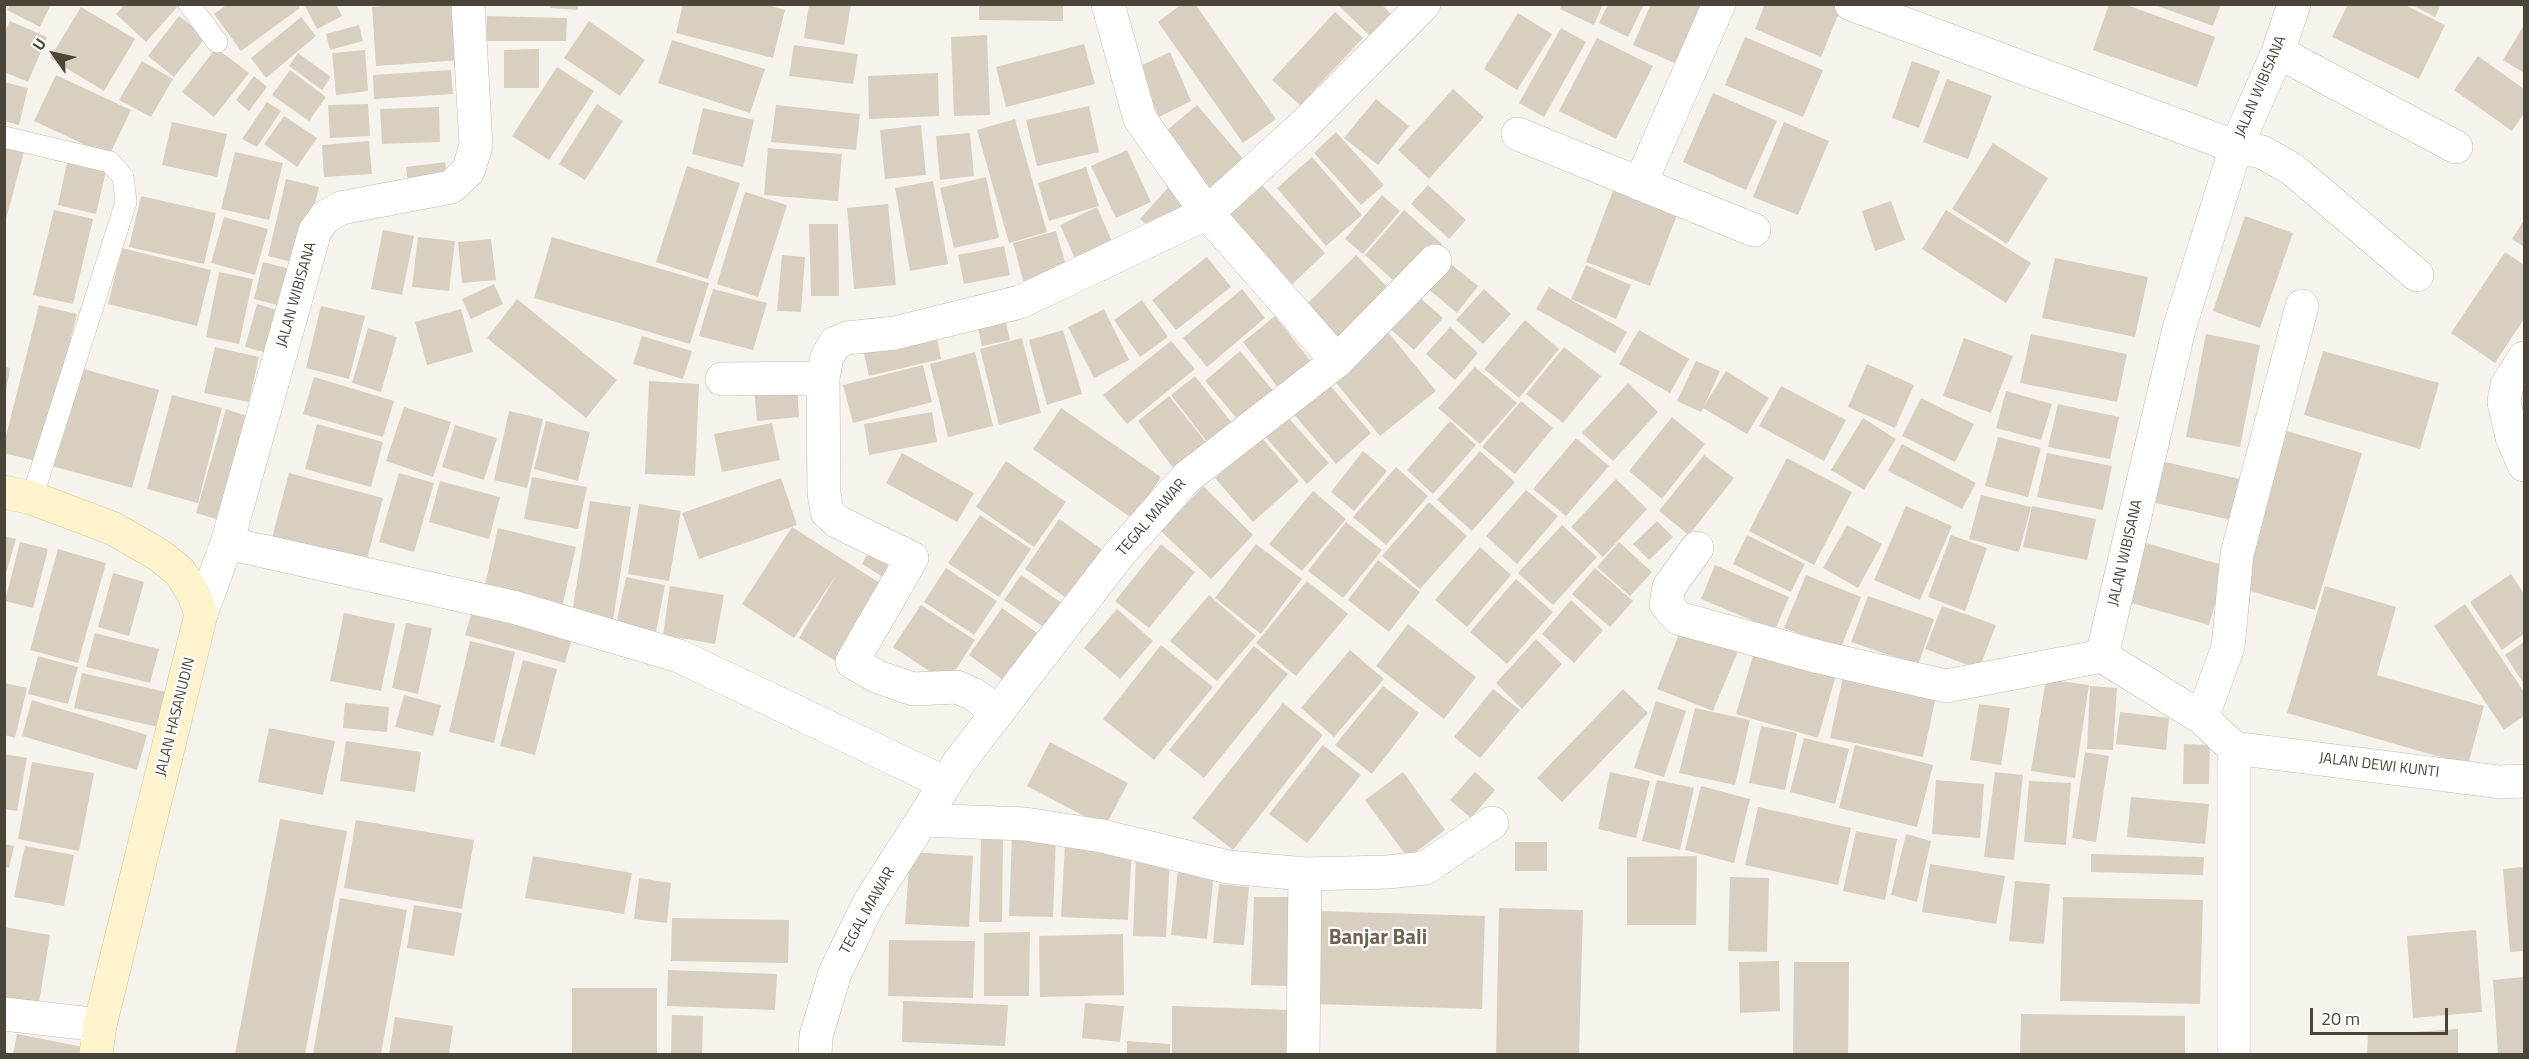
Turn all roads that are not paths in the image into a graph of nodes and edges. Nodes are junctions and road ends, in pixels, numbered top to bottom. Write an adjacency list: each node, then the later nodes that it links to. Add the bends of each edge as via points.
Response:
1 (189, 4): 8 (lane)
2 (468, 4): 26 (street, JALAN WIBISANA, via 476,146 468,171 452,187 341,208 325,217 315,231)
3 (1107, 4): 15 (street, via 1140,118)
4 (1425, 4): 15 (street, via 1304,125)
5 (1719, 4): 14 (street)
6 (1851, 4): 12 (street)
7 (2294, 4): 9 (street, JALAN WIBISANA)
8 (218, 42)
9 (2278, 52): 12 (street, JALAN WIBISANA); 13 (street)
10 (1518, 134): 14 (street)
11 (4, 137): 25 (lane, via 110,162 123,177 126,202)
12 (2236, 147): 18 (street, via 2262,152 2292,169); 29 (street, JALAN WIBISANA, via 2179,329)
13 (2456, 147)
14 (1640, 184): 16 (street)
15 (1207, 213): 21 (street); 22 (street, via 1020,303 835,343 827,357)
16 (1754, 230)
17 (1436, 261): 21 (street, TEGAL MAWAR)
18 (2417, 275)
19 (2302, 306): 31 (street, via 2236,554 2228,647)
20 (2524, 358): 24 (street, via 2507,385 2505,402 2512,437)
21 (1338, 361): 30 (street, TEGAL MAWAR, via 1186,478 1120,554)
22 (823, 378): 23 (street); 30 (street, via 827,512 838,522 912,558 852,662 878,677 913,689 957,687)
23 (722, 379)
24 (2524, 465)
25 (18, 495): 28 (street, via 114,529 159,555 180,572)
26 (227, 543): 28 (street, JALAN WIBISANA); 34 (street, via 513,607 679,656)
27 (1697, 548): 29 (street, via 1669,587 1666,604 1677,618 1819,657 1946,686)
28 (201, 614): 39 (street, JALAN HASANUDIN)
29 (2102, 656): 31 (street)
30 (998, 712): 34 (street, TEGAL MAWAR)
31 (2202, 718): 32 (street)
32 (2234, 748): 33 (street, JALAN DEWI KUNTI, via 2500,782); 42 (street)
33 (2524, 781)
34 (945, 783): 35 (street, TEGAL MAWAR)
35 (922, 819): 37 (street, via 1025,824 1102,836 1228,867); 40 (street, TEGAL MAWAR, via 869,903 835,973 816,1036)
36 (1492, 823): 37 (street, via 1425,868)
37 (1305, 874): 41 (street)
38 (4, 1014): 39 (street)
39 (98, 1040)
40 (815, 1054)
41 (1303, 1054)
42 (2234, 1054)

